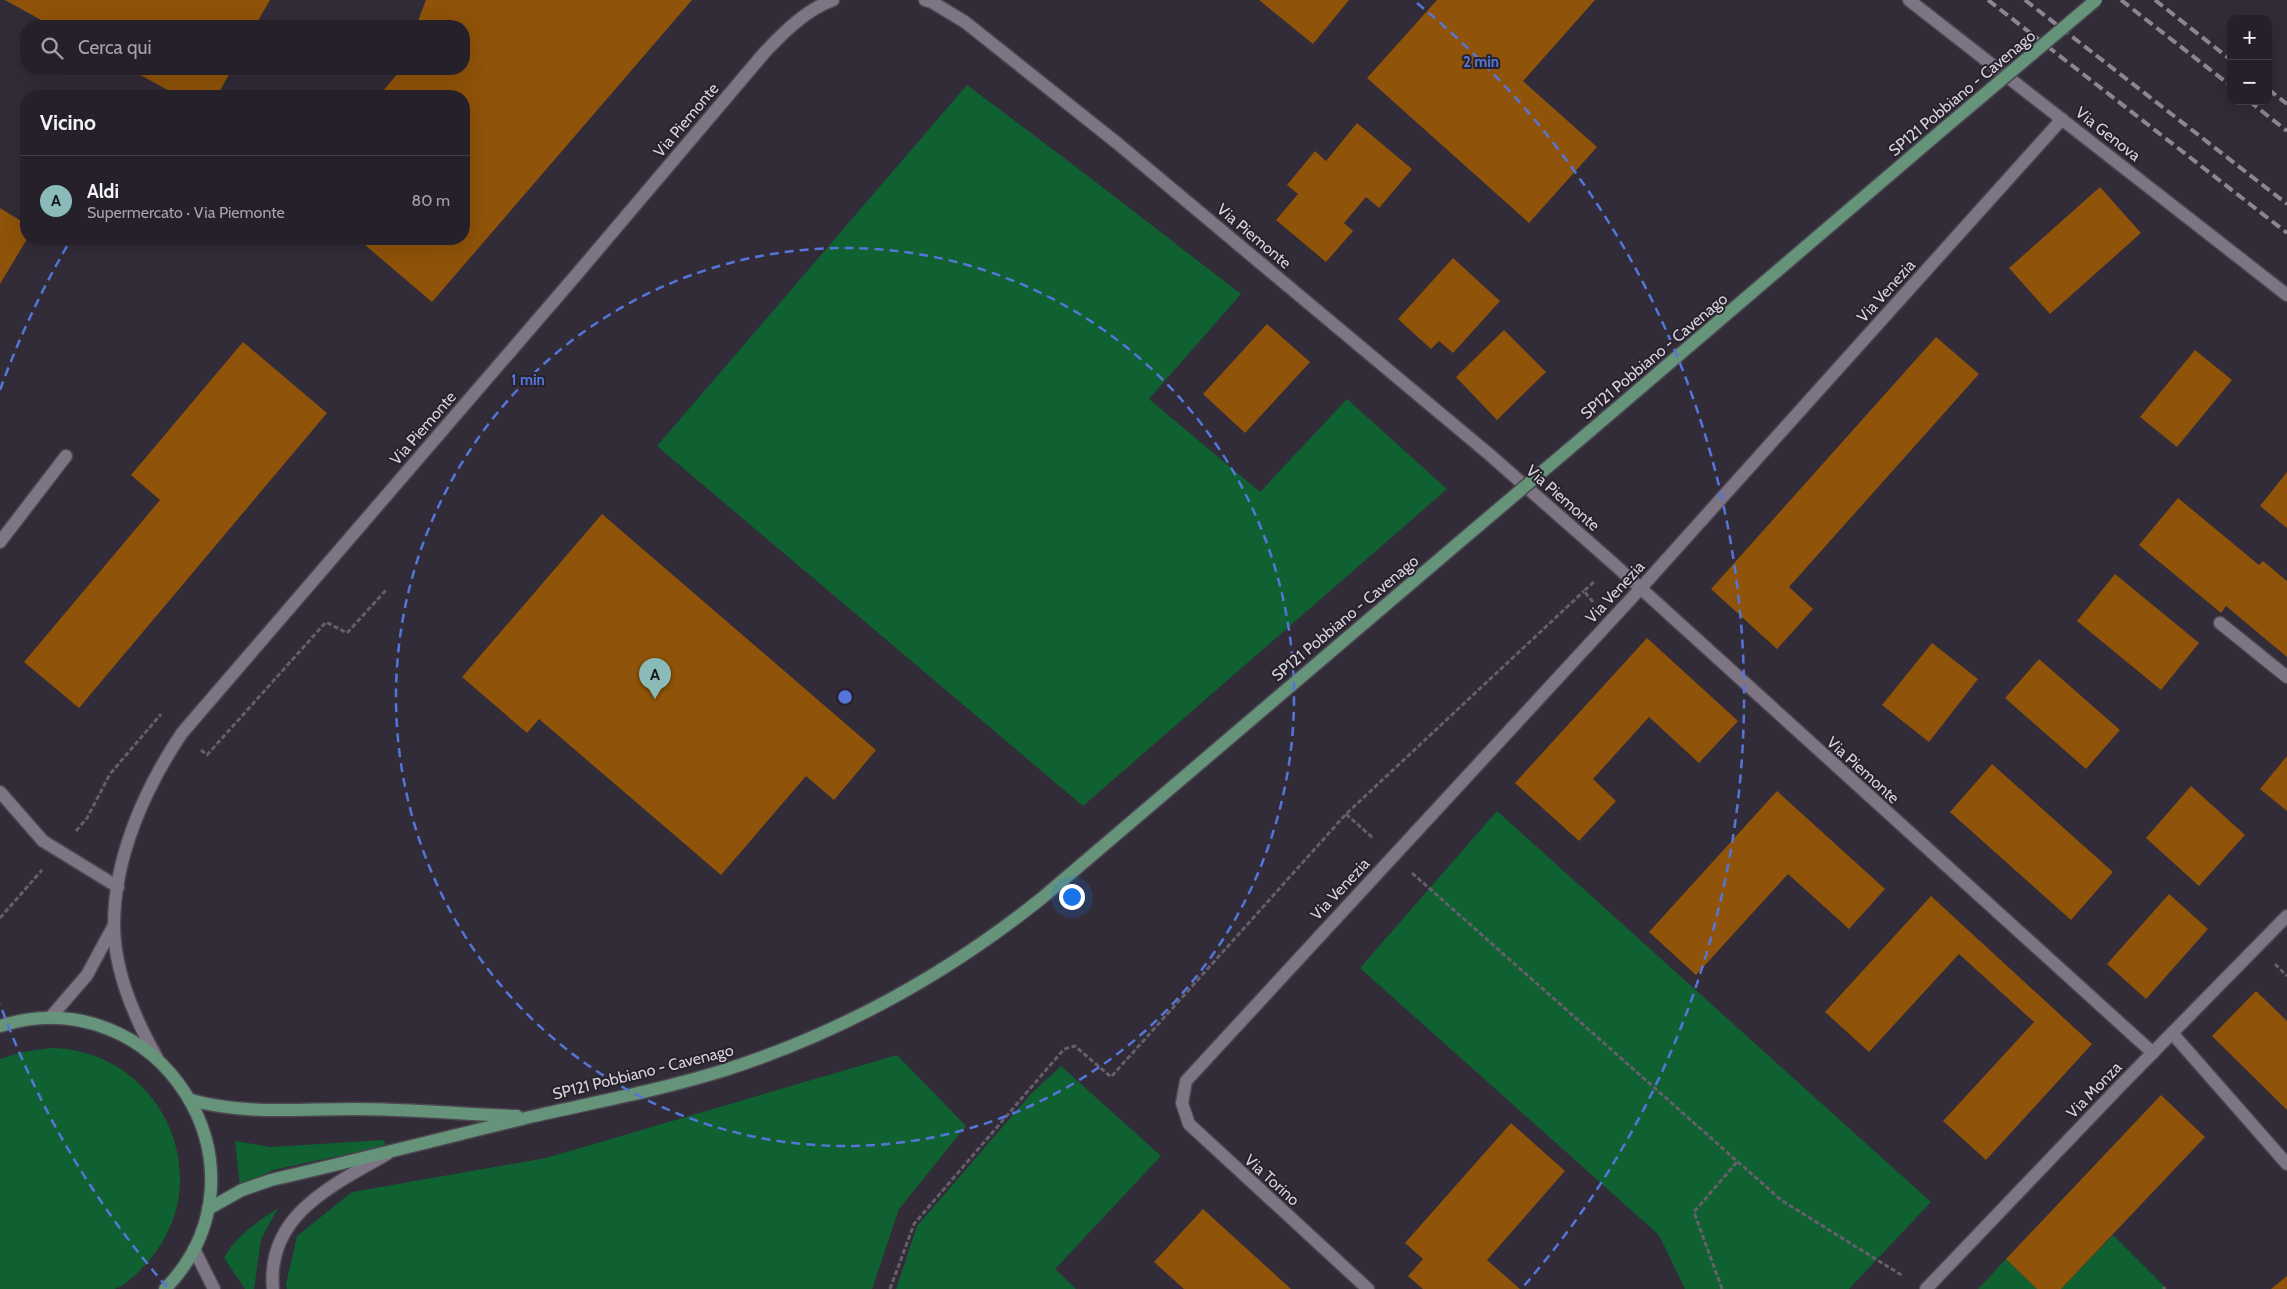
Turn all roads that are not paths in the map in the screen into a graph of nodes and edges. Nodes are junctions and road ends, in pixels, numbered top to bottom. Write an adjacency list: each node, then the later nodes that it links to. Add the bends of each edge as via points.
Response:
1 (833, 0): 13 (street, Via Piemonte, via 801,19 765,52 182,733 157,773 138,814)
2 (925, 0): 9 (street, Via Piemonte, via 965,22 1118,143 1490,455)
3 (1909, 0): 5 (street, Via Genova)
4 (2096, 0): 23 (main road, SP121 Pobbiano - Cavenago, bridge, via 1042,898 985,941 936,973 851,1019 744,1064 669,1086)
5 (2062, 119): 6 (street, Via Genova); 9 (street, Via Venezia)
6 (2287, 295)
7 (66, 456): 8 (street)
8 (0, 542)
9 (1640, 589): 19 (street, Via Piemonte); 21 (street, Via Venezia)
10 (2220, 623): 11 (street)
11 (2287, 677)
12 (0, 792): 13 (street, via 43,841)
13 (118, 887): 15 (street, Via Piemonte)
14 (2287, 916): 18 (street, Via Monza)
15 (114, 925): 16 (street, Via Piemonte, via 87,975); 20 (street, Via Piemonte, via 128,994)
16 (50, 1018): 17 (main road); 20 (main road, via 77,1020 112,1030 128,1037)
17 (0, 1026)
18 (2172, 1033): 19 (street, Via Monza); 25 (street)
19 (2153, 1053): 32 (street, Via Monza)
20 (157, 1058): 22 (main road)
21 (1186, 1081): 31 (street, Via Torino, via 1182,1103 1189,1124)
22 (191, 1100): 23 (main road, SP121 Pobbiano - Cavenago, via 255,1112 354,1109); 26 (main road, via 208,1149 211,1183)
23 (533, 1116): 24 (main road, SP121 Pobbiano - Cavenago)
24 (394, 1150): 26 (main road, SP121 Pobbiano - Cavenago, via 261,1182); 30 (street, via 321,1193 298,1212 279,1246)
25 (2287, 1164)
26 (208, 1209): 27 (main road)
27 (194, 1249): 28 (main road); 29 (street)
28 (165, 1289)
29 (214, 1289)
30 (273, 1289)
31 (1368, 1289)
32 (1926, 1289)

